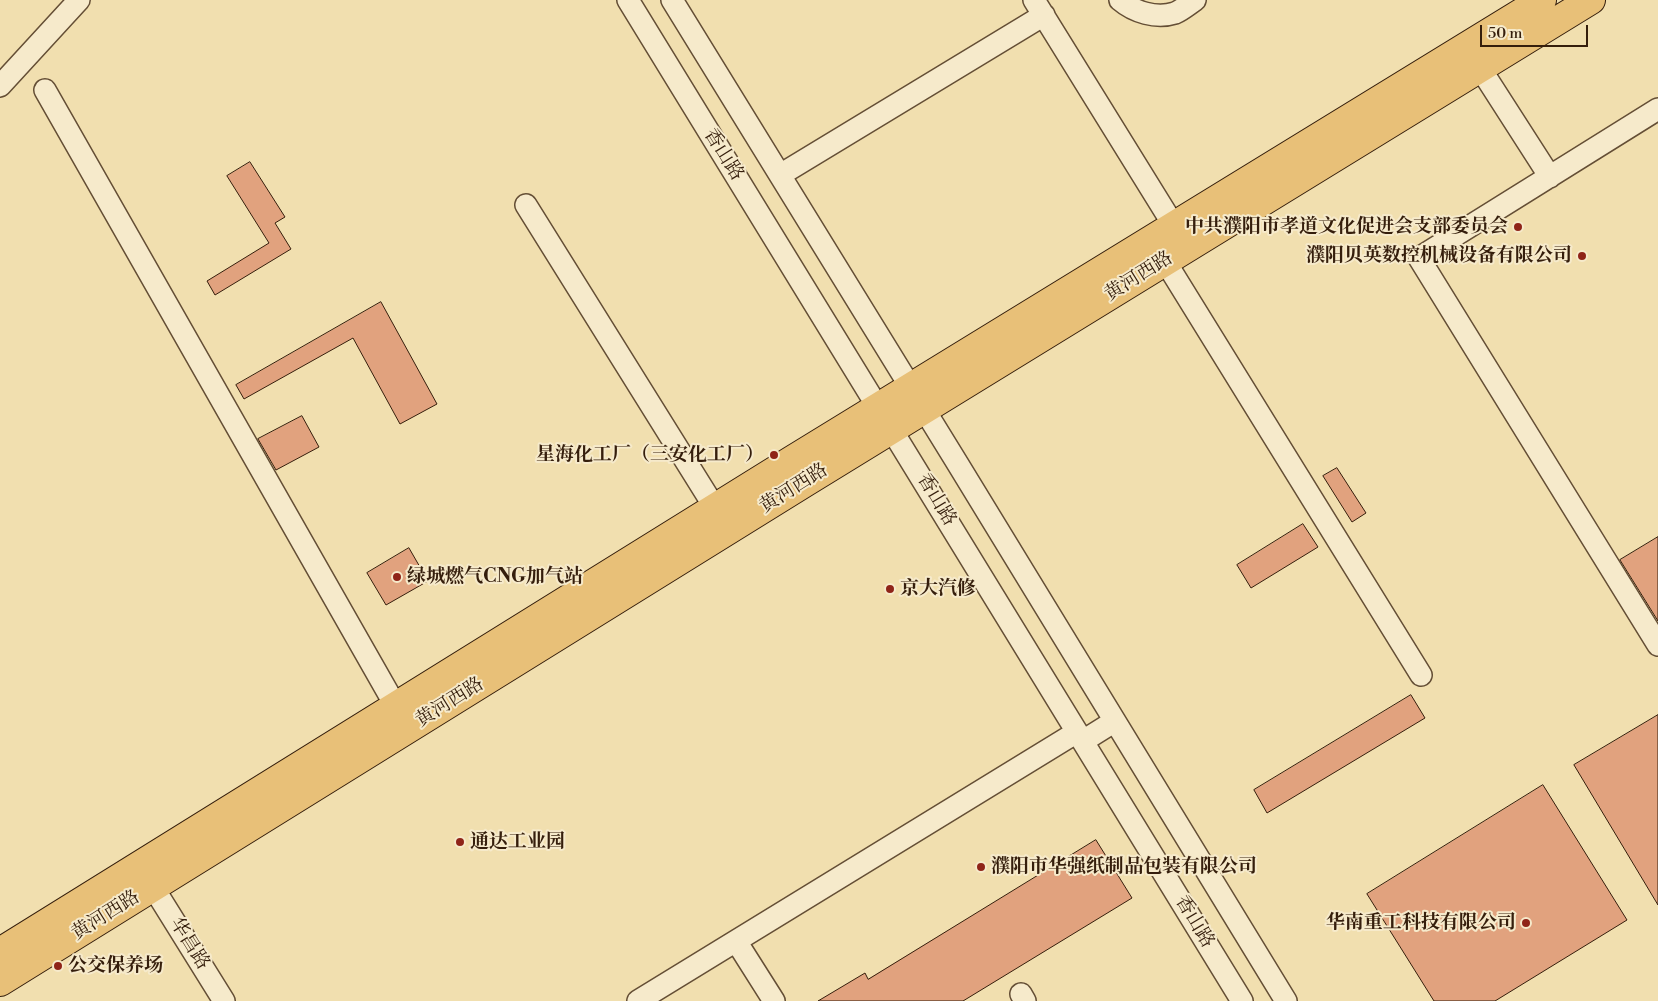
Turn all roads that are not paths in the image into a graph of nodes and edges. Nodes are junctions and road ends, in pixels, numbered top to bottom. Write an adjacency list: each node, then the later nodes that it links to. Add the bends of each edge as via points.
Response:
1 (79, 0): 10 (street)
2 (628, 0): 19 (street, 香山路)
3 (672, 0): 13 (street, 香山路)
4 (1120, 0): 5 (street, via 1130,8 1160,15 1175,12)
5 (1195, 0)
6 (1542, 0): 16 (main road, 黄河西路)
7 (1591, 0): 9 (main road, 黄河西路)
8 (1039, 8): 13 (street); 16 (street)
9 (1480, 68): 14 (street); 17 (main road, 黄河西路)
10 (0, 86)
11 (45, 90): 23 (street)
12 (1658, 109): 14 (street)
13 (780, 175): 18 (street, 香山路)
14 (1550, 177): 21 (street, via 1419,258)
15 (526, 205): 20 (street)
16 (1174, 226): 18 (main road, 黄河西路)
17 (1165, 261): 18 (main road, 黄河西路); 22 (street)
18 (918, 398): 19 (main road, 黄河西路); 24 (street, 香山路)
19 (885, 418): 20 (main road, 黄河西路); 23 (main road, 黄河西路); 25 (street, 香山路)
20 (715, 508): 23 (main road, 黄河西路)
21 (1658, 645)
22 (1421, 675)
23 (402, 717): 26 (main road, 黄河西路); 28 (main road, 黄河西路)
24 (1116, 721): 25 (street); 34 (street, 香山路)
25 (1080, 736): 27 (street); 33 (street, 香山路)
26 (153, 887): 29 (main road, 黄河西路); 30 (street, 华昌路)
27 (736, 941): 31 (street); 32 (street)
28 (0, 952)
29 (0, 982)
30 (224, 1001)
31 (638, 1001)
32 (774, 1001)
33 (1242, 1001)
34 (1286, 1001)

